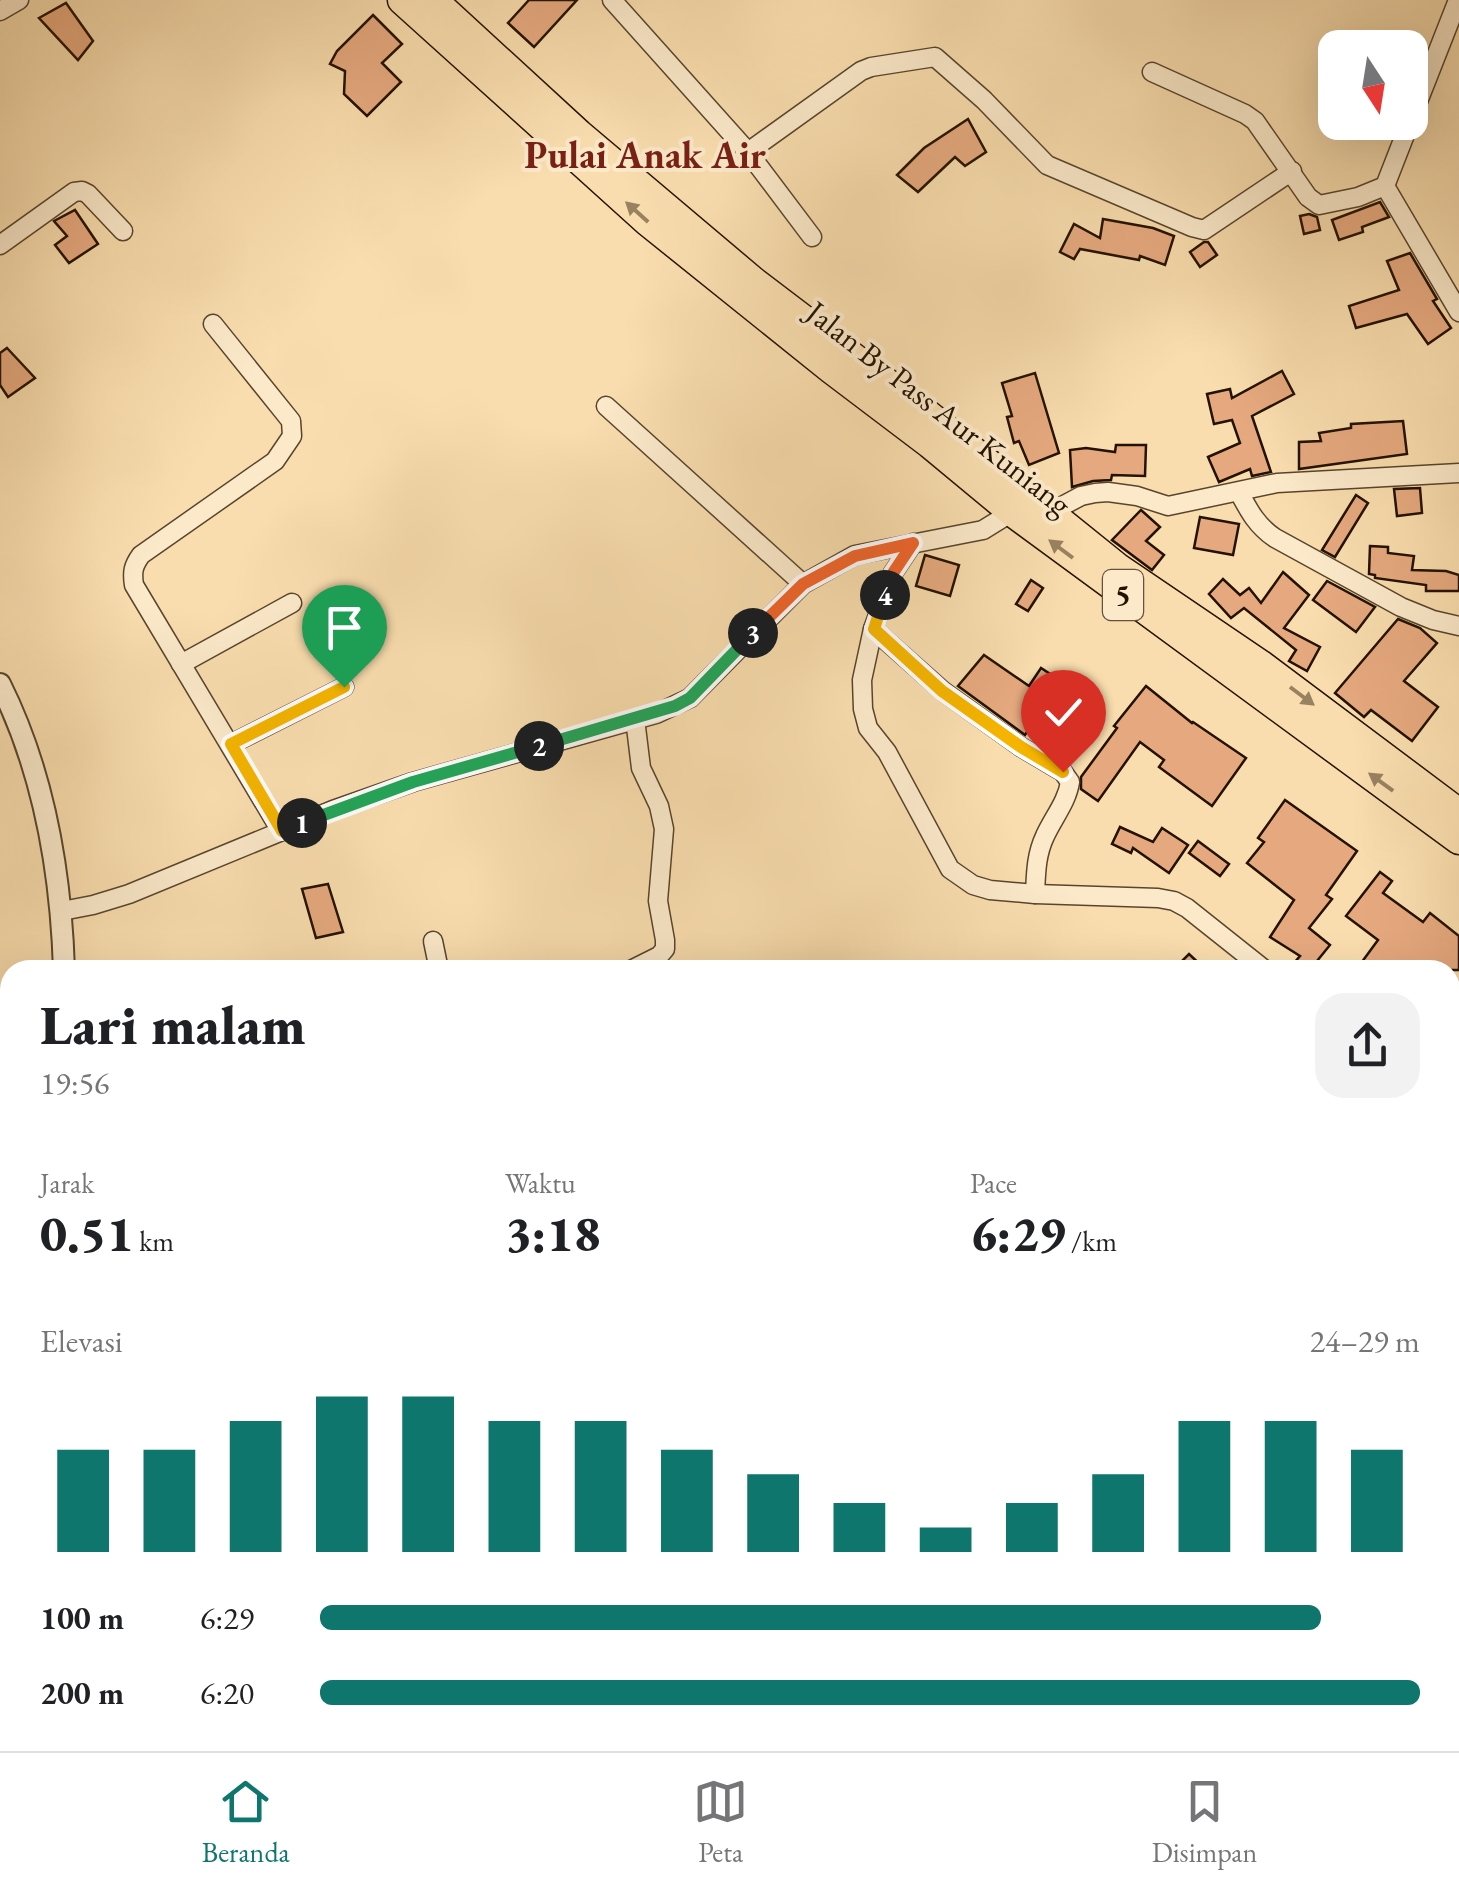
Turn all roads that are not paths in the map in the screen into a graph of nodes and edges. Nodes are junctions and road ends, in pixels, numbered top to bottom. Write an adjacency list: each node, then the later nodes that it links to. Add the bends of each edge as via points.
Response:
1 (18, 0): 6 (street)
2 (402, 0): 20 (highway, Jalan By Pass Aur Kuniang, one-way to 2, via 648,222)
3 (433, 0): 20 (highway, Jalan By Pass Aur Kuniang, via 592,146 754,281)
4 (612, 0): 10 (street)
5 (1458, 0): 8 (street)
6 (0, 11)
7 (1152, 72): 11 (street, via 1245,114)
8 (1428, 76)
9 (1403, 140): 12 (street)
10 (748, 152): 11 (street, via 861,71 935,57 1047,165 1192,227 1204,230); 14 (street)
11 (1292, 171): 12 (street, via 1319,205)
12 (1385, 186): 17 (street)
13 (123, 231): 15 (street, via 82,191)
14 (812, 237)
15 (0, 245)
16 (1459, 267): 17 (street)
17 (1439, 276): 18 (street)
18 (1459, 312)
19 (213, 324): 33 (street, via 291,421 292,436 274,461 134,565 134,585)
20 (801, 330): 21 (highway, Jalan By Pass Aur Kuniang / 5)
21 (839, 361): 25 (highway, Jalan By Pass Aur Kuniang / 5); 26 (highway, Jalan By Pass Aur Kuniang / 5)
22 (606, 406): 28 (street)
23 (1459, 473): 24 (street, via 1277,483)
24 (1239, 492): 26 (street, via 1168,506 1095,492); 30 (street, via 1274,538 1401,607)
25 (1012, 512): 27 (street, via 982,530); 32 (highway, Jalan By Pass Aur Kuniang / 5, one-way to 25, via 1146,613)
26 (1050, 512): 32 (highway, Jalan By Pass Aur Kuniang / 5)
27 (913, 543): 28 (street, via 855,556); 31 (street, via 893,573)
28 (803, 584): 36 (street, via 690,698)
29 (292, 603): 33 (street)
30 (1459, 626)
31 (874, 629): 41 (street, via 862,680 868,728 950,868 973,885); 41 (street, via 942,691 1070,782 1037,857)
32 (1237, 663): 38 (highway, Jalan By Pass Aur Kuniang / 5, one-way to 38); 40 (highway, Jalan By Pass Aur Kuniang / 5, one-way to 32)
33 (182, 664): 37 (street)
34 (0, 684): 42 (street, via 34,774)
35 (344, 687): 37 (street)
36 (635, 719): 39 (street, via 413,782); 46 (street, via 641,768 663,818 658,901 666,940)
37 (231, 744): 39 (street)
38 (1459, 813)
39 (282, 831): 42 (street, via 129,894)
40 (1459, 840)
41 (1035, 894): 47 (street, via 1174,902)
42 (62, 911): 44 (street)
43 (433, 942): 45 (street)
44 (64, 960)
45 (437, 960)
46 (652, 960)
47 (1253, 960)

